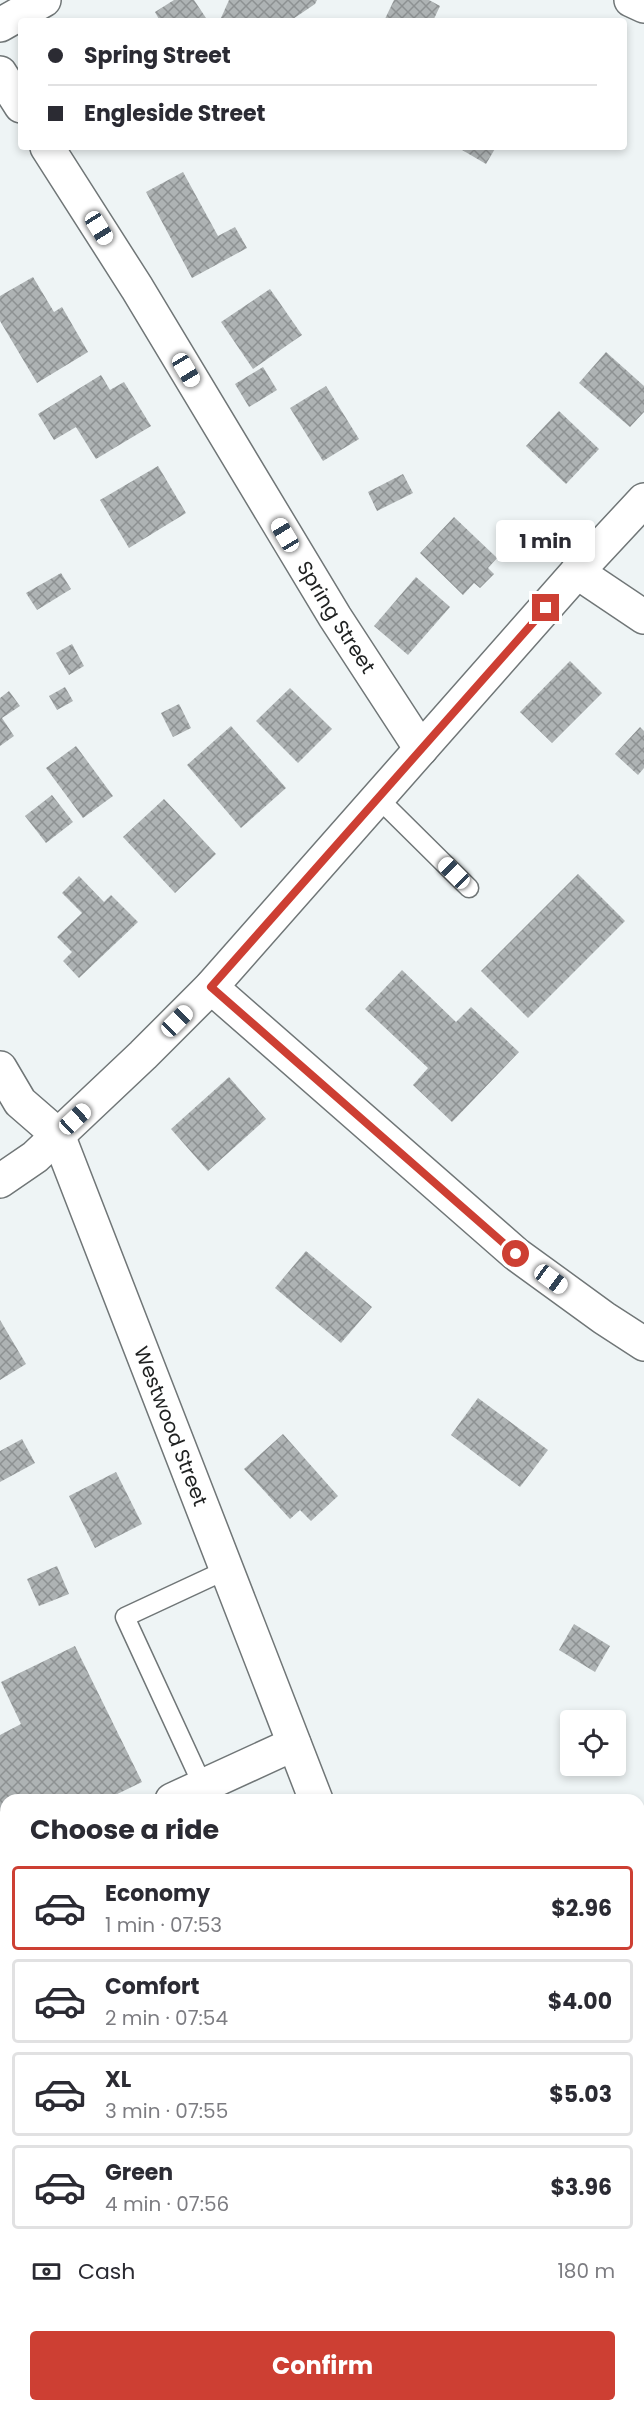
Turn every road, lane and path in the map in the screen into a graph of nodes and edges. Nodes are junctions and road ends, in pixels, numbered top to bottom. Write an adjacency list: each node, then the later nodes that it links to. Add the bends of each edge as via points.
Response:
1 (44, 0): 4 (street)
2 (631, 0): 3 (street)
3 (644, 6)
4 (0, 25)
5 (0, 73): 6 (street)
6 (18, 101)
7 (49, 150): 11 (street, Spring Street, via 137,288 334,617)
8 (644, 500): 9 (street)
9 (577, 572): 10 (street); 11 (street)
10 (644, 617)
11 (421, 749): 12 (street)
12 (378, 798): 13 (lane); 14 (street)
13 (469, 888)
14 (211, 987): 16 (street); 18 (street, via 516,1254)
15 (0, 1068): 16 (street, Westwood Street, via 20,1102)
16 (58, 1135): 17 (street); 19 (street, Westwood Street)
17 (0, 1181)
18 (644, 1344)
19 (226, 1570): 20 (street, Westwood Street); 21 (lane, via 125,1617)
20 (294, 1744): 21 (street); 23 (street, Westwood Street)
21 (203, 1786): 22 (street)
22 (185, 1794)
23 (314, 1794)

